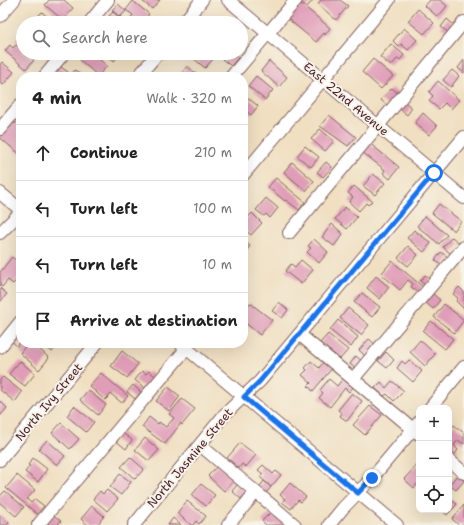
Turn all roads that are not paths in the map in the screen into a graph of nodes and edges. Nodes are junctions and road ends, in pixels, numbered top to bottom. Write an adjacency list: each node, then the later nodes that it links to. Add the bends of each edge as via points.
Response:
1 (14, 0): 7 (street)
2 (108, 0): 8 (street)
3 (202, 0): 9 (street)
4 (228, 0): 10 (street, East 22nd Avenue)
5 (296, 0): 13 (street)
6 (389, 0): 21 (street)
7 (0, 16)
8 (95, 16)
9 (189, 16)
10 (247, 16)
11 (248, 16): 13 (street, East 22nd Avenue)
12 (464, 22): 23 (street)
13 (268, 33): 14 (street); 21 (street, East 22nd Avenue)
14 (248, 57)
15 (58, 60): 18 (street)
16 (152, 60): 19 (street)
17 (245, 60): 20 (street)
18 (48, 72)
19 (142, 72)
20 (235, 72)
21 (323, 79): 23 (street, East 22nd Avenue); 26 (street)
22 (16, 110): 24 (street)
23 (378, 126): 27 (street, East 22nd Avenue); 33 (street)
24 (0, 129)
25 (464, 137): 27 (street, North Jasmine Street)
26 (248, 169)
27 (434, 173): 29 (street, East 22nd Avenue); 36 (street, North Jasmine Street)
28 (0, 193): 30 (street)
29 (464, 198)
30 (16, 207)
31 (16, 216): 32 (street)
32 (0, 233)
33 (289, 233)
34 (464, 247): 42 (street)
35 (16, 328): 37 (street)
36 (298, 334): 42 (street); 43 (street, North Jasmine Street)
37 (0, 347)
38 (93, 348): 48 (street, North Ivy Street)
39 (181, 348): 53 (street)
40 (185, 348): 43 (street)
41 (464, 367): 44 (street)
42 (353, 379): 45 (street)
43 (244, 397): 47 (street, North Jasmine Street, via 225,414); 52 (street)
44 (432, 405)
45 (416, 427)
46 (416, 429): 52 (street)
47 (200, 445): 51 (street); 54 (street, North Jasmine Street)
48 (0, 460)
49 (452, 463): 50 (street)
50 (464, 473)
51 (256, 492): 55 (street); 56 (street)
52 (358, 493): 57 (street); 58 (street)
53 (38, 525)
54 (134, 525)
55 (228, 525)
56 (295, 525)
57 (329, 525)
58 (397, 525)

